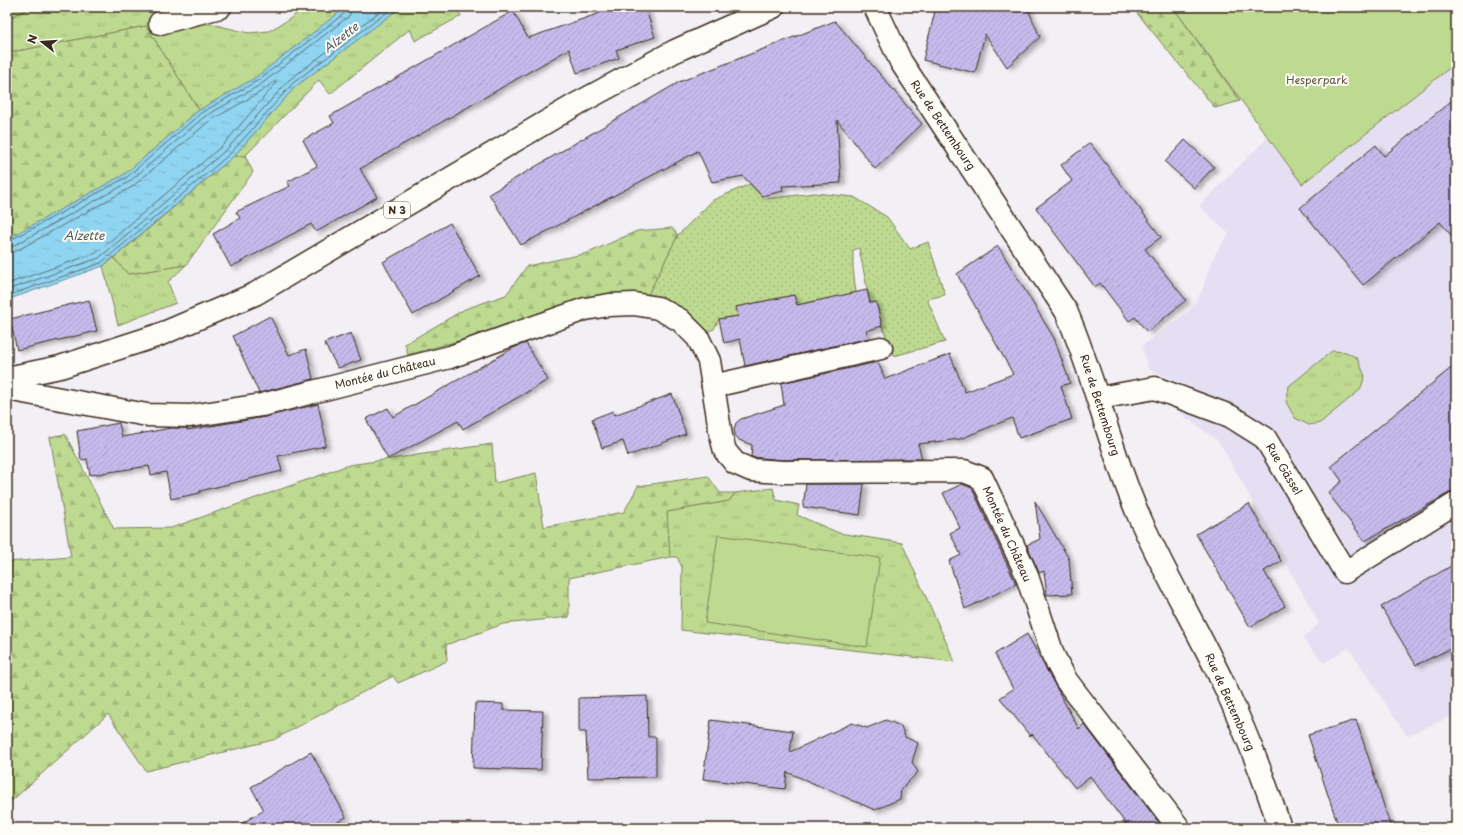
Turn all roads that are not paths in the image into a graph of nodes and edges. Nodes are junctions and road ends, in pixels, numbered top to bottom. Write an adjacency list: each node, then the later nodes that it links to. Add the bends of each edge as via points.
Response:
1 (220, 7): 4 (street)
2 (773, 7): 6 (street, N 3, via 676,51 575,105 255,294 159,335 60,367)
3 (875, 7): 9 (street, Rue de Bettembourg, via 901,62 1066,311 1082,347)
4 (160, 24)
5 (881, 348): 7 (street)
6 (7, 378)
7 (713, 386): 8 (street, Montée du Château, via 709,361 698,338 680,320 658,308 634,304 585,309 450,357 262,405 190,416 147,415); 12 (street, Montée du Château, via 725,451 735,463 751,470 964,471 982,478 1026,573 1053,655 1066,680)
8 (7, 389)
9 (1099, 398): 11 (street, Rue Gässel, via 1155,388 1230,416 1265,438); 13 (street, Rue de Bettembourg, via 1118,462 1137,512 1225,687 1248,739)
10 (1456, 503): 11 (street)
11 (1345, 572)
12 (1179, 828)
13 (1280, 828)

